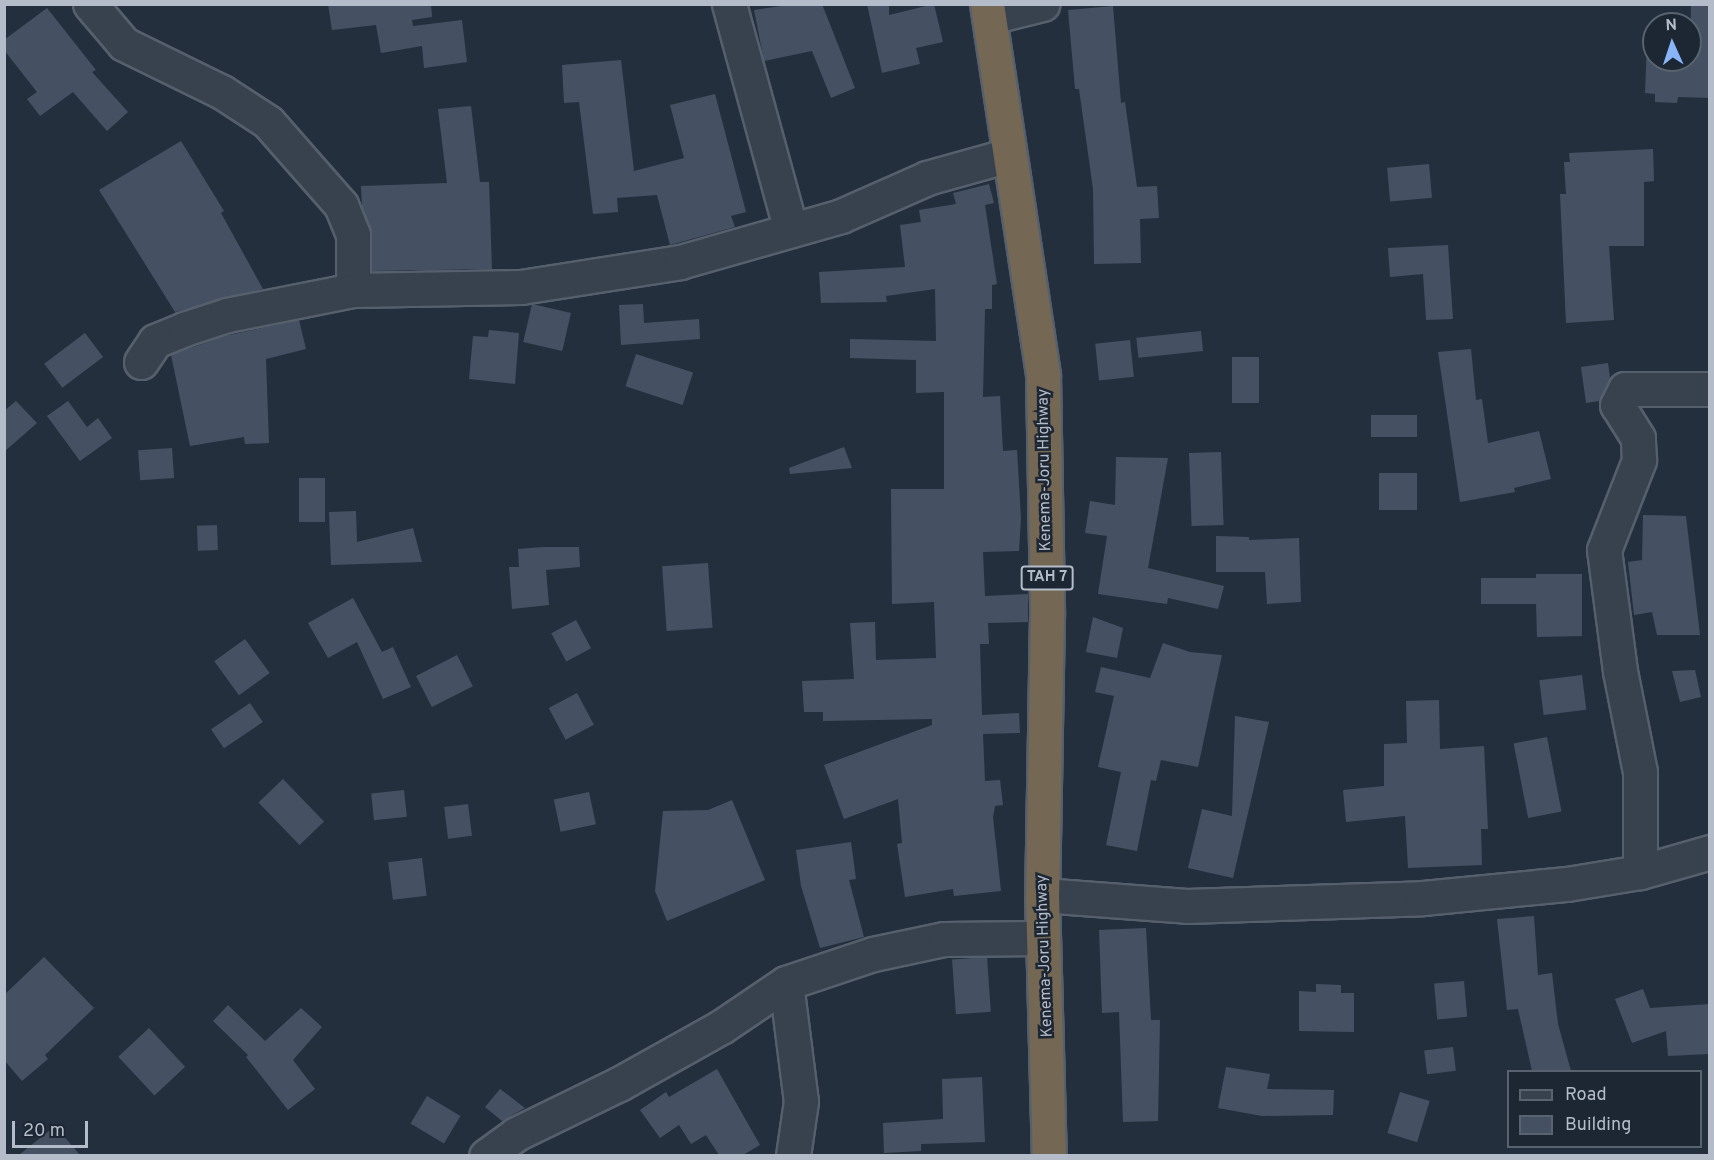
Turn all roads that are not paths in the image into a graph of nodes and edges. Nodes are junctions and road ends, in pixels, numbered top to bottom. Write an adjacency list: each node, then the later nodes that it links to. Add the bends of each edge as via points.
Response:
1 (90, 4): 7 (street, via 124,44 222,92 268,122 341,205 353,235)
2 (729, 4): 6 (street)
3 (1042, 4): 4 (street)
4 (989, 11): 5 (highway, Kenema-Joru Highway / TAH 7)
5 (1009, 155): 6 (street, via 927,178 841,216); 12 (highway, Kenema-Joru Highway / TAH 7, via 1043,375 1047,615)
6 (791, 230): 7 (street, via 680,262 560,283)
7 (353, 290): 8 (street, via 226,315 184,329 155,341)
8 (141, 362)
9 (1710, 388): 11 (street, via 1625,389 1617,405 1638,438 1639,460 1604,550 1620,671 1640,772)
10 (1710, 852): 11 (street)
11 (1640, 872): 12 (street, via 1556,885 1376,900 1186,906)
12 (1042, 895): 13 (highway, Kenema-Joru Highway / TAH 7)
13 (1042, 938): 14 (street, via 944,939 873,954); 17 (highway, Kenema-Joru Highway / TAH 7)
14 (786, 983): 15 (street, via 721,1027 619,1084 516,1134); 16 (street, via 801,1101)
15 (486, 1155)
16 (793, 1155)
17 (1049, 1155)

